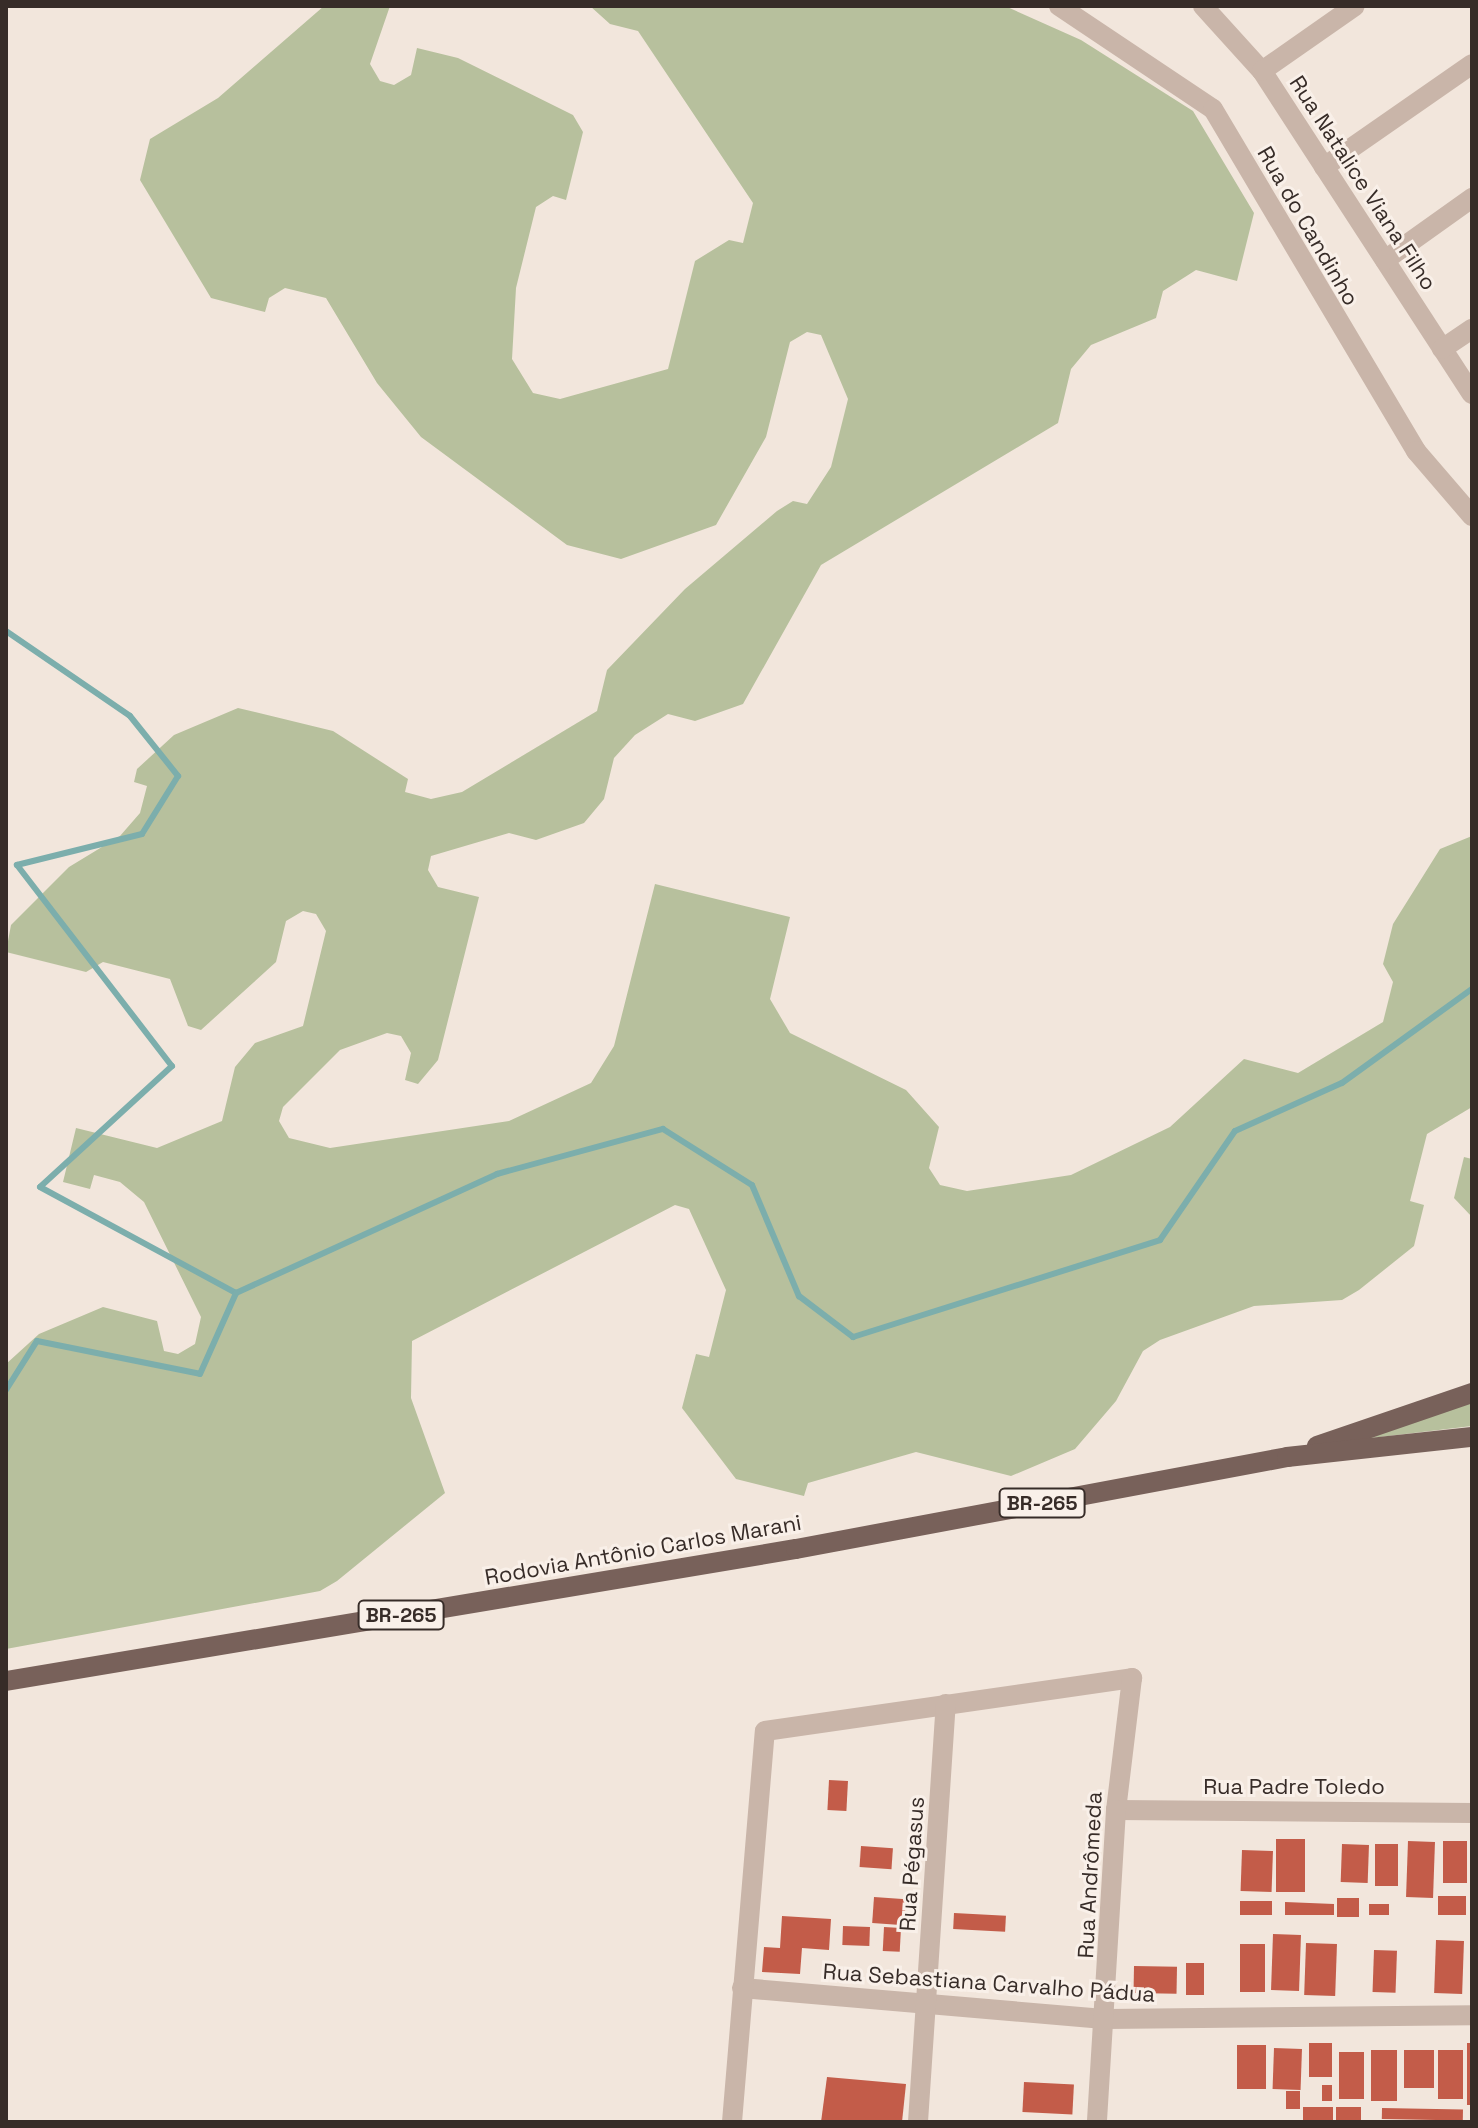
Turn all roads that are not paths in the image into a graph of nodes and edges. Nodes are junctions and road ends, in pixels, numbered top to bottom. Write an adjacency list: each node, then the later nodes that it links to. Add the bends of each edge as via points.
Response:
1 (1059, 6): 12 (street, Rua do Candinho, via 1213,109 1416,451)
2 (1203, 6): 5 (street, Rua Natalice Viana Filho)
3 (1355, 6): 5 (street)
4 (1472, 64): 6 (street)
5 (1262, 71): 6 (street, Rua Natalice Viana Filho)
6 (1324, 167): 8 (street, Rua Natalice Viana Filho)
7 (1472, 198): 8 (street)
8 (1385, 260): 10 (street, Rua Natalice Viana Filho)
9 (1472, 329): 10 (street)
10 (1442, 349): 11 (street, Rua Natalice Viana Filho)
11 (1472, 394)
12 (1472, 516)
13 (1472, 1393): 15 (main road, Rodovia Antônio Carlos Marani / BR-265)
14 (1472, 1437): 15 (main road, Rodovia Antônio Carlos Marani / BR-265)
15 (1287, 1457): 16 (main road, Rodovia Antônio Carlos Marani / BR-265, via 796,1549)
16 (6, 1681)
17 (946, 1704): 18 (street, Rua Andrômeda, via 1132,1678); 20 (street, via 765,1731); 21 (street, Rua Pégasus)
18 (1116, 1810): 19 (street, Rua Padre Toledo); 23 (street, Rua Andrômeda)
19 (1472, 1813)
20 (742, 1988): 21 (street, Rua Sebastiana Carvalho Pádua); 24 (street)
21 (927, 2007): 23 (street, Rua Sebastiana Carvalho Pádua); 25 (street, Rua Pégasus)
22 (1472, 2015): 23 (street, Rua Sebastiana Carvalho Pádua)
23 (1107, 2019): 26 (street, Rua Andrômeda)
24 (732, 2122)
25 (918, 2122)
26 (1097, 2122)

